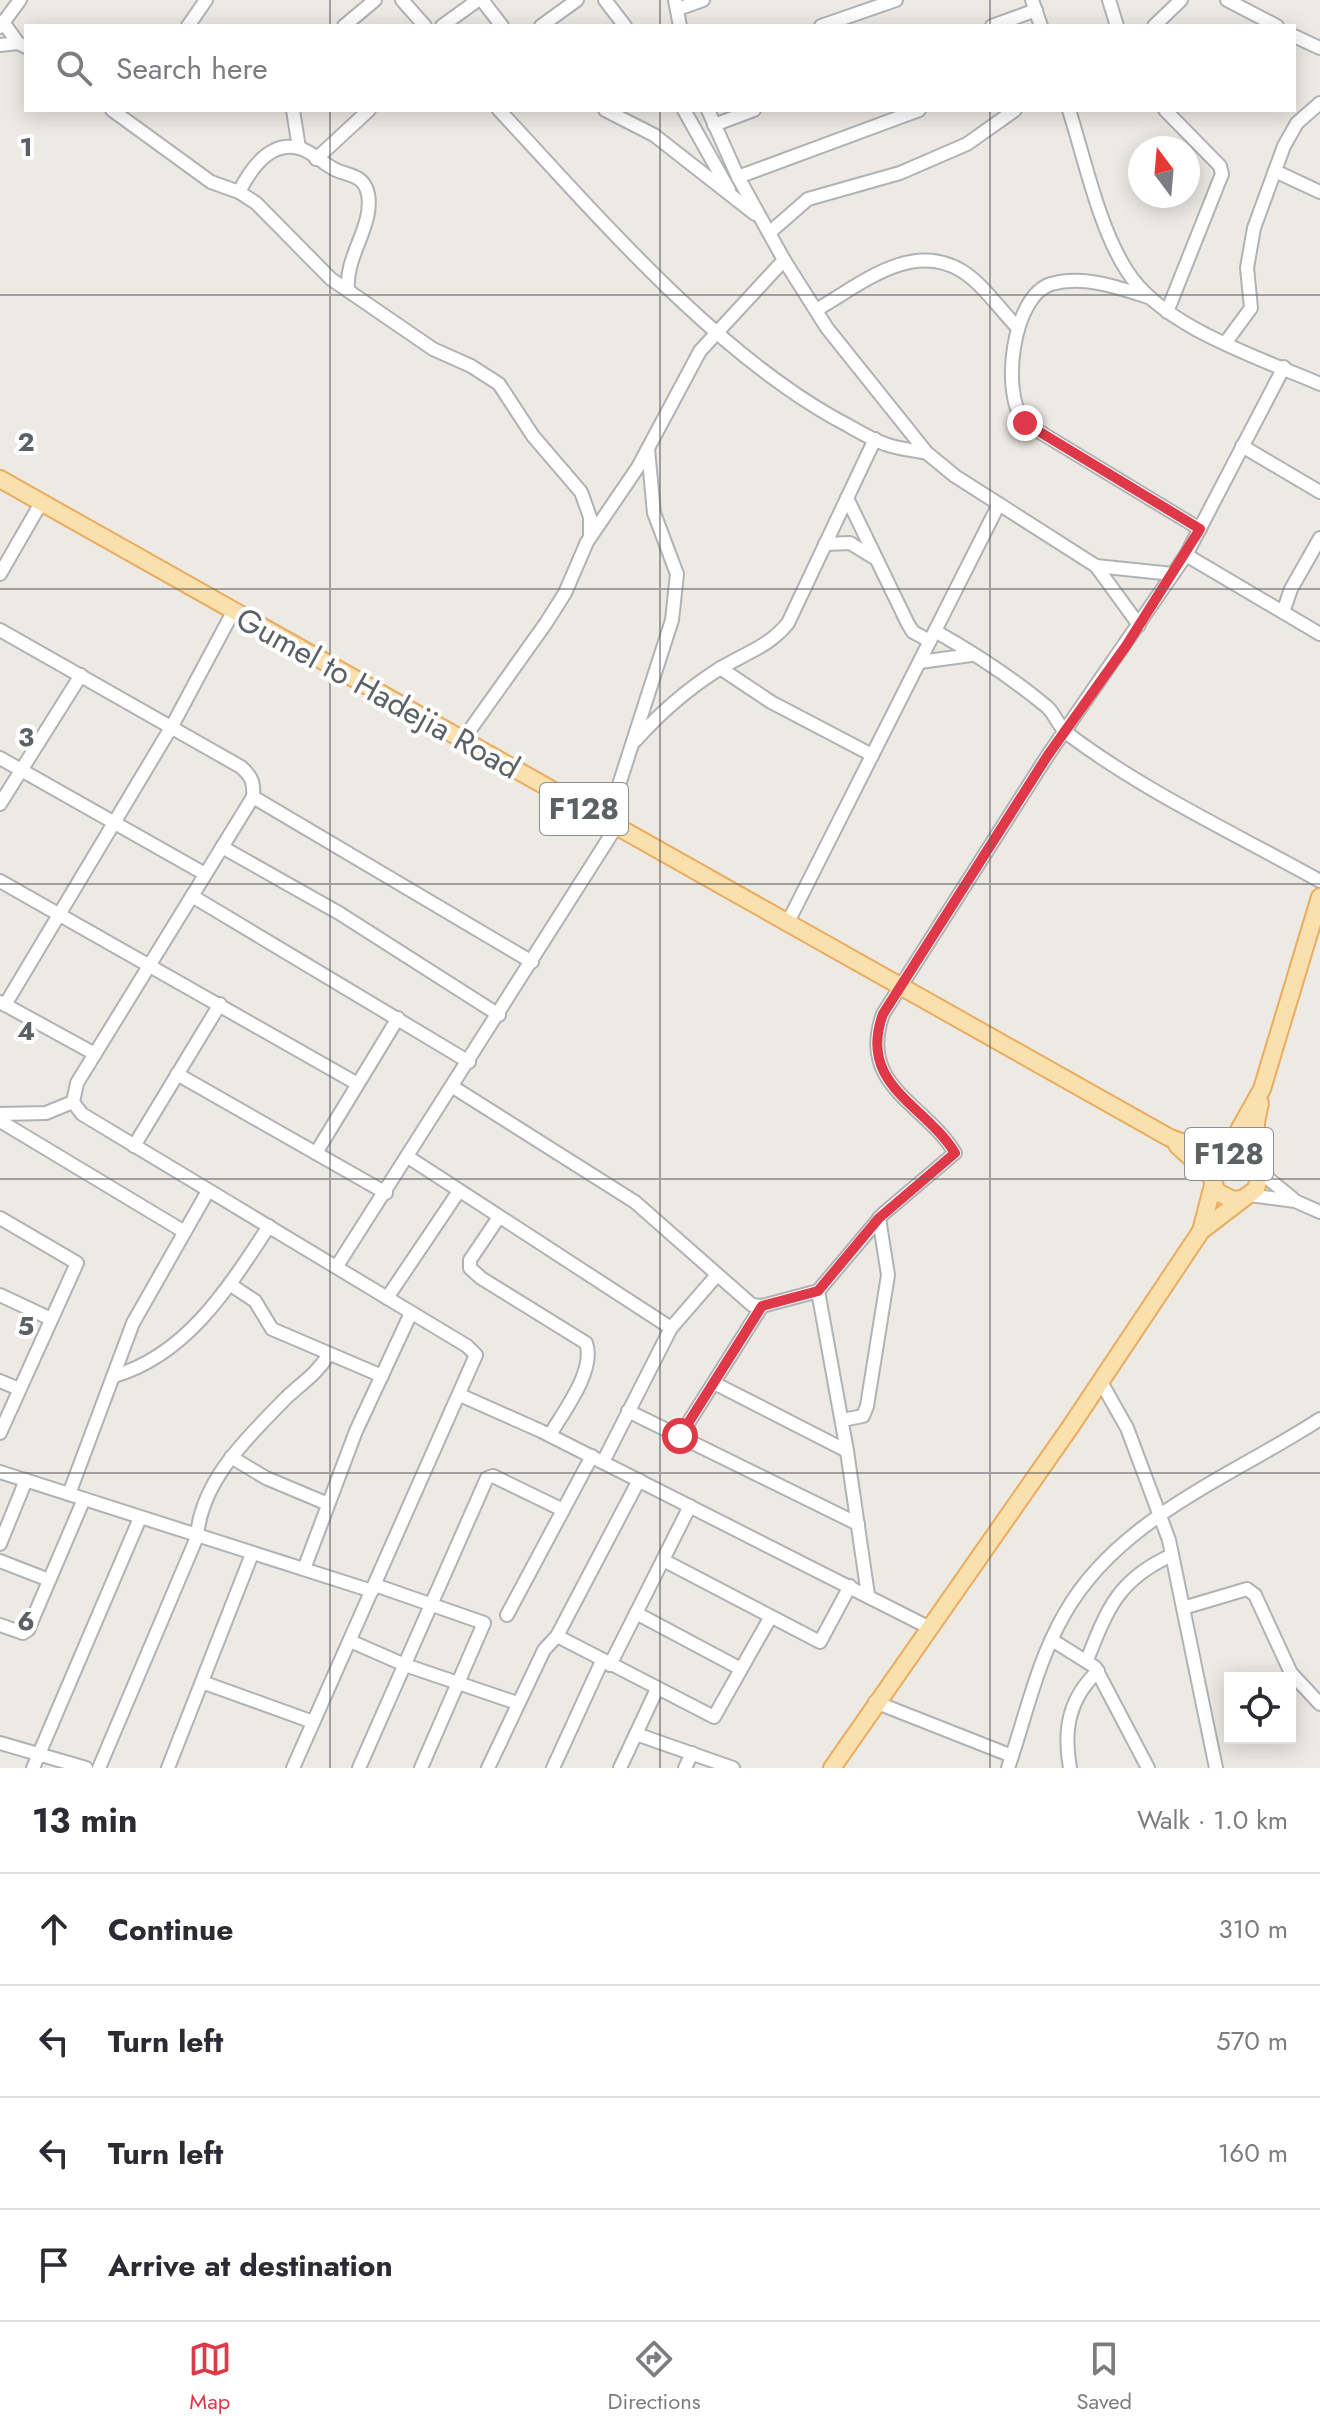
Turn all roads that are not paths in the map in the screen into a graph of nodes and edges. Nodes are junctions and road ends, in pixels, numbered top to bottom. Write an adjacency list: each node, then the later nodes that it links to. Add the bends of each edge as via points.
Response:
1 (206, 0): 17 (street)
2 (375, 0): 18 (street)
3 (402, 0): 19 (street)
4 (480, 0): 20 (street); 21 (street)
5 (577, 0): 22 (street)
6 (605, 0): 23 (street)
7 (703, 0): 13 (street)
8 (1109, 0): 26 (street)
9 (1227, 0): 28 (street)
10 (888, 1): 15 (street)
11 (1178, 1): 27 (street)
12 (16, 3): 16 (street)
13 (676, 5)
14 (1034, 5): 24 (street); 25 (street)
15 (847, 22)
16 (2, 24): 31 (street)
17 (189, 24)
18 (346, 24)
19 (423, 24)
20 (445, 24)
21 (500, 24)
22 (544, 24)
23 (623, 24)
24 (996, 24)
25 (1040, 24)
26 (1116, 24)
27 (1156, 24)
28 (1273, 24)
29 (1296, 37): 32 (street)
30 (0, 45): 31 (street)
31 (22, 45)
32 (1320, 48)
33 (1320, 103): 49 (street, via 1289,135)
34 (115, 112): 51 (street, via 211,182)
35 (294, 112): 47 (street)
36 (367, 112): 48 (street)
37 (501, 112): 62 (street)
38 (609, 112): 53 (street, via 654,135)
39 (685, 112): 53 (street)
40 (709, 112): 46 (street)
41 (749, 112): 46 (street)
42 (914, 112): 50 (street)
43 (1012, 112): 55 (street, via 967,144 900,173 808,199)
44 (1071, 112): 58 (street, via 1111,238 1125,269)
45 (1167, 112): 60 (street, via 1222,174)
46 (714, 125): 50 (street)
47 (299, 148): 48 (street); 51 (street, via 283,147 258,160)
48 (316, 159): 57 (street, via 359,178 369,196 348,266)
49 (1275, 171): 52 (street); 63 (street, via 1249,253 1251,308)
50 (738, 177): 54 (street)
51 (239, 192): 57 (street, via 274,219 311,262)
52 (1320, 192)
53 (733, 196): 54 (street)
54 (761, 218): 55 (street)
55 (769, 233): 56 (street)
56 (784, 260): 59 (street); 62 (street)
57 (348, 289): 76 (street, via 433,349 499,384 533,436 581,492)
58 (1148, 297): 60 (street); 61 (street, via 1085,281 1049,285 1033,300)
59 (816, 310): 61 (street, via 896,265 930,257 963,272); 69 (street)
60 (1167, 312): 63 (street)
61 (1018, 328): 75 (street, via 1012,366 1017,414 1025,423)
62 (717, 332): 66 (street, via 798,397); 68 (street, via 700,351)
63 (1226, 342): 64 (street)
64 (1284, 367): 65 (street); 67 (street)
65 (1319, 379)
66 (875, 439): 69 (street); 72 (street)
67 (1242, 446): 71 (street); 75 (street)
68 (648, 449): 76 (street); 98 (street, via 654,513 677,574 672,620)
69 (927, 453): 74 (street)
70 (0, 479): 73 (main road, Gumel to Hadejia Road / F128)
71 (1320, 492)
72 (847, 498): 78 (street); 80 (street)
73 (41, 503): 82 (street); 84 (main road, Gumel to Hadejia Road / F128)
74 (999, 504): 81 (street); 89 (street)
75 (1200, 529): 79 (street)
76 (590, 537): 99 (street, via 546,623)
77 (1320, 538): 85 (street)
78 (825, 544): 80 (street, via 850,543); 92 (street, via 777,637)
79 (1186, 555): 83 (street); 85 (street)
80 (876, 559): 89 (street, via 913,632)
81 (1096, 566): 83 (street); 86 (street)
82 (0, 574)
83 (1173, 574): 86 (street)
84 (233, 612): 96 (street); 99 (main road, Gumel to Hadejia Road / F128)
85 (1283, 612): 88 (street)
86 (1139, 625): 95 (street)
87 (0, 630): 93 (street)
88 (1320, 634)
89 (933, 636): 90 (street); 91 (street)
90 (971, 655): 91 (street); 94 (street)
91 (920, 662): 100 (street)
92 (720, 668): 98 (street, via 663,710); 100 (street, via 771,702)
93 (81, 675): 96 (street); 102 (street)
94 (1049, 708): 95 (street); 97 (street)
95 (1078, 713): 97 (street)
96 (172, 726): 103 (street, via 251,776); 105 (street)
97 (1064, 732): 110 (street); 117 (street)
98 (636, 740): 106 (street)
99 (462, 741): 106 (main road, Gumel to Hadejia Road / F128)
100 (872, 755): 114 (street)
101 (0, 758): 102 (street)
102 (21, 770): 104 (street); 105 (street)
103 (253, 797): 107 (street); 115 (street)
104 (0, 804)
105 (113, 821): 108 (street); 113 (street)
106 (612, 825): 114 (main road, Gumel to Hadejia Road / F128); 115 (street)
107 (222, 847): 108 (street); 120 (street, via 339,913)
108 (205, 874): 111 (street)
109 (0, 881): 113 (street)
110 (1320, 881)
111 (192, 896): 116 (street); 121 (street)
112 (1320, 897): 127 (main road, F128)
113 (59, 913): 116 (street); 118 (street)
114 (787, 924): 117 (main road, Gumel to Hadejia Road / F128)
115 (532, 962): 120 (street)
116 (150, 964): 119 (street); 122 (street)
117 (900, 987): 133 (main road, Gumel to Hadejia Road / F128); 148 (street, via 876,1033 882,1069 890,1086 955,1153)
118 (3, 1003): 122 (street)
119 (220, 1004): 124 (street); 125 (street)
120 (499, 1015): 123 (street)
121 (398, 1018): 123 (street); 125 (street)
122 (95, 1054): 128 (street, via 77,1083)
123 (469, 1062): 126 (street)
124 (177, 1074): 134 (street); 135 (street)
125 (356, 1083): 135 (street)
126 (453, 1087): 137 (street); 153 (street, via 635,1202)
127 (1262, 1089): 136 (main road, F128); 138 (main road, F128)
128 (73, 1102): 131 (street, via 46,1113); 134 (street, via 82,1114)
129 (0, 1104): 131 (street)
130 (0, 1114): 131 (street)
131 (21, 1114)
132 (0, 1121): 150 (street)
133 (1170, 1138): 136 (main road, Gumel to Hadejia Road / F128); 139 (main road, F128)
134 (134, 1146): 140 (street)
135 (316, 1153): 142 (street)
136 (1223, 1156): 138 (main road, F128, via 1242,1153); 139 (main road, F128)
137 (408, 1157): 141 (street); 142 (street)
138 (1257, 1167): 143 (main road, F128, via 1259,1180); 144 (street)
139 (1212, 1180): 143 (main road, F128, via 1224,1197); 151 (main road)
140 (208, 1191): 149 (street); 150 (street)
141 (459, 1191): 146 (street); 157 (street)
142 (386, 1193): 152 (street)
143 (1245, 1197): 144 (street); 151 (main road)
144 (1295, 1201): 145 (street)
145 (1318, 1209)
146 (499, 1217): 161 (street); 174 (street, via 470,1268 586,1343 589,1351 586,1367)
147 (0, 1218): 160 (street, via 77,1263)
148 (879, 1218): 155 (street); 172 (street, via 888,1275 867,1406 863,1416)
149 (269, 1226): 152 (street); 154 (street)
150 (183, 1231): 163 (street, via 133,1323)
151 (1201, 1231): 166 (main road)
152 (337, 1266): 157 (street)
153 (717, 1275): 158 (street, via 752,1305); 161 (street)
154 (231, 1285): 162 (street, via 255,1301 272,1329); 163 (street, via 187,1333 141,1368)
155 (818, 1291): 158 (street); 172 (street)
156 (0, 1295): 160 (street)
157 (387, 1298): 159 (street)
158 (762, 1306): 167 (street)
159 (411, 1313): 164 (street); 169 (street, via 476,1355)
160 (51, 1319): 168 (street)
161 (671, 1328): 170 (street)
162 (329, 1354): 164 (street); 177 (street, via 316,1375 289,1395)
163 (114, 1376): 182 (street)
164 (382, 1376): 184 (street)
165 (0, 1381): 168 (street)
166 (1101, 1382): 187 (street, via 1127,1428); 207 (main road)
167 (714, 1383): 175 (street); 176 (street)
168 (19, 1389): 173 (street)
169 (460, 1395): 174 (street); 199 (street)
170 (628, 1411): 175 (street); 178 (street)
171 (1320, 1419): 187 (street)
172 (842, 1420): 176 (street)
173 (0, 1433)
174 (550, 1435): 178 (street)
175 (680, 1436): 189 (street)
176 (847, 1451): 189 (street)
177 (231, 1457): 184 (street); 190 (street, via 198,1519)
178 (597, 1459): 181 (street); 186 (street)
179 (0, 1472): 180 (street)
180 (26, 1480): 182 (street); 191 (street)
181 (639, 1480): 185 (street); 208 (street)
182 (69, 1494): 183 (street)
183 (84, 1499): 188 (street); 197 (street)
184 (328, 1504): 196 (street)
185 (690, 1506): 194 (street); 198 (street)
186 (563, 1510): 201 (street, via 493,1476 487,1478); 204 (street)
187 (1160, 1515): 193 (street); 209 (street, via 1087,1581)
188 (140, 1518): 190 (street); 226 (street)
189 (858, 1524): 200 (street)
190 (197, 1537): 192 (street); 231 (street)
191 (0, 1544)
192 (252, 1554): 196 (street); 217 (street)
193 (1172, 1555): 202 (street); 211 (street, via 1144,1568 1121,1590)
194 (663, 1560): 203 (street); 205 (street)
195 (0, 1561): 197 (street)
196 (304, 1569): 199 (street)
197 (49, 1580): 206 (street, via 28,1630)
198 (850, 1586): 200 (street); 205 (street, via 820,1642)
199 (374, 1588): 201 (street); 210 (street)
200 (868, 1595): 207 (street)
201 (432, 1604): 213 (street); 216 (street, via 484,1623)
202 (1183, 1608): 221 (street, via 1247,1589 1255,1595 1291,1673); 228 (street)
203 (636, 1613): 212 (street); 214 (street)
204 (507, 1615)
205 (770, 1618): 214 (street)
206 (0, 1625)
207 (928, 1627): 219 (main road)
208 (557, 1636): 212 (street); 220 (street)
209 (1052, 1640): 211 (street); 227 (street)
210 (350, 1641): 213 (street); 222 (street)
211 (1087, 1660): 215 (street)
212 (606, 1663): 218 (street); 237 (street)
213 (405, 1665): 216 (street); 234 (street)
214 (741, 1669): 218 (street, via 714,1717)
215 (1098, 1671): 242 (street, via 1074,1699 1066,1745); 243 (street)
216 (459, 1681): 220 (street); 235 (street)
217 (202, 1682): 222 (street); 232 (street)
218 (657, 1689): 223 (street)
219 (875, 1702): 227 (street); 241 (main road)
220 (517, 1703): 236 (street)
221 (1320, 1704)
222 (313, 1722): 233 (street)
223 (636, 1734): 225 (street); 238 (street)
224 (0, 1743): 226 (street)
225 (692, 1753): 239 (street); 240 (street)
226 (38, 1754): 229 (street); 230 (street)
227 (1012, 1764)
228 (1213, 1767)
229 (33, 1768)
230 (86, 1768)
231 (99, 1768)
232 (168, 1768)
233 (293, 1768)
234 (360, 1768)
235 (421, 1768)
236 (488, 1768)
237 (553, 1768)
238 (620, 1768)
239 (685, 1768)
240 (733, 1768)
241 (832, 1768)
242 (1070, 1768)
243 (1148, 1768)

